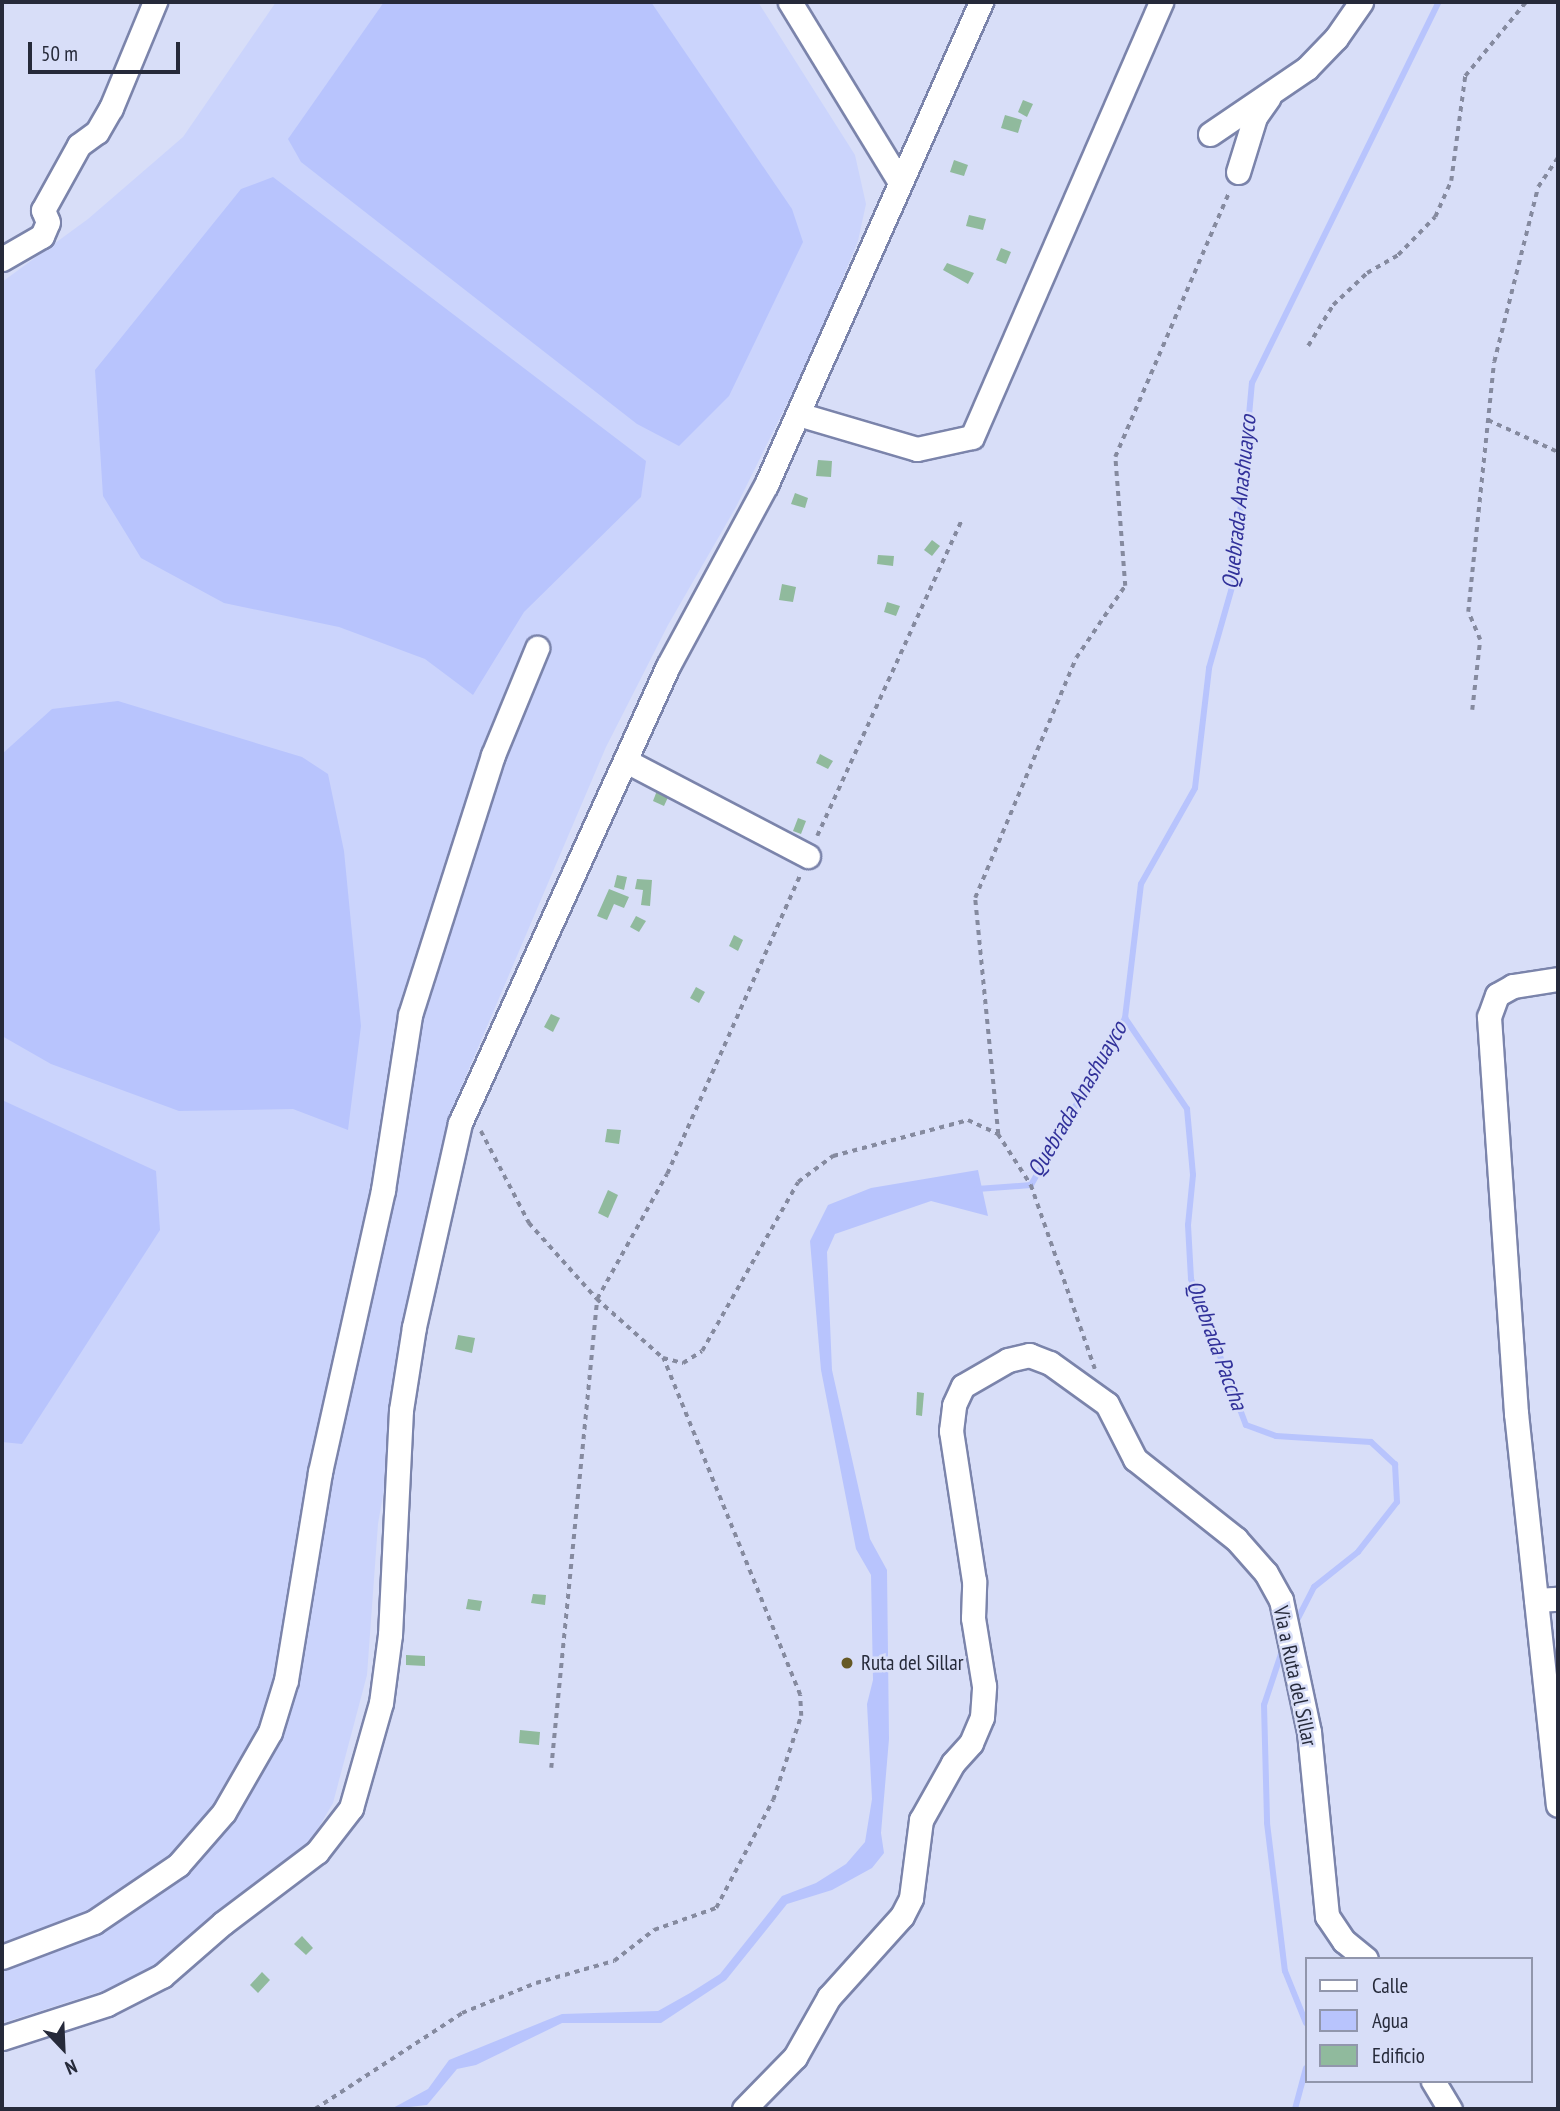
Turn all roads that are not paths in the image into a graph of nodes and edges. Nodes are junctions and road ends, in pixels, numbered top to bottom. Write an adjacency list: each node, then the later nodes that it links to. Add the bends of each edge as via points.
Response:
1 (155, 2): 10 (street, via 111,108 97,132 79,145 43,210 48,222 42,236)
2 (790, 2): 9 (street)
3 (981, 2): 9 (street)
4 (1161, 2): 11 (street, via 972,437 918,449)
5 (1362, 2): 6 (street, via 1326,48)
6 (1273, 91): 7 (street); 8 (street, via 1255,117)
7 (1210, 134)
8 (1238, 172)
9 (898, 178): 11 (street)
10 (2, 259)
11 (798, 414): 13 (street, via 766,485 668,666)
12 (537, 648): 19 (street, via 493,755 410,1015 383,1190 320,1472 286,1680 270,1731 224,1812 178,1865 94,1922)
13 (628, 762): 14 (street); 21 (street, via 460,1123 414,1327 401,1410 390,1635 381,1703 351,1808 295,1871 137,1992)
14 (808, 856)
15 (1558, 979): 16 (street, via 1513,986 1497,995 1489,1017 1516,1413)
16 (1547, 1599): 17 (street)
17 (1554, 1726): 18 (street)
18 (1558, 1805)
19 (2, 1957)
20 (1364, 1957): 23 (street, Via a Ruta del Sillar, via 1344,1941 1327,1916 1309,1732 1281,1600 1266,1573 1236,1539 1135,1458 1108,1404 1050,1363 1029,1355 1008,1360 963,1386 954,1405 951,1432 974,1581 973,1618 984,1686 982,1717 921,1820 911,1898 902,1916 828,1997 795,2057)
21 (2, 2038)
22 (1434, 2083): 24 (street)
23 (744, 2109)
24 (1450, 2109)

